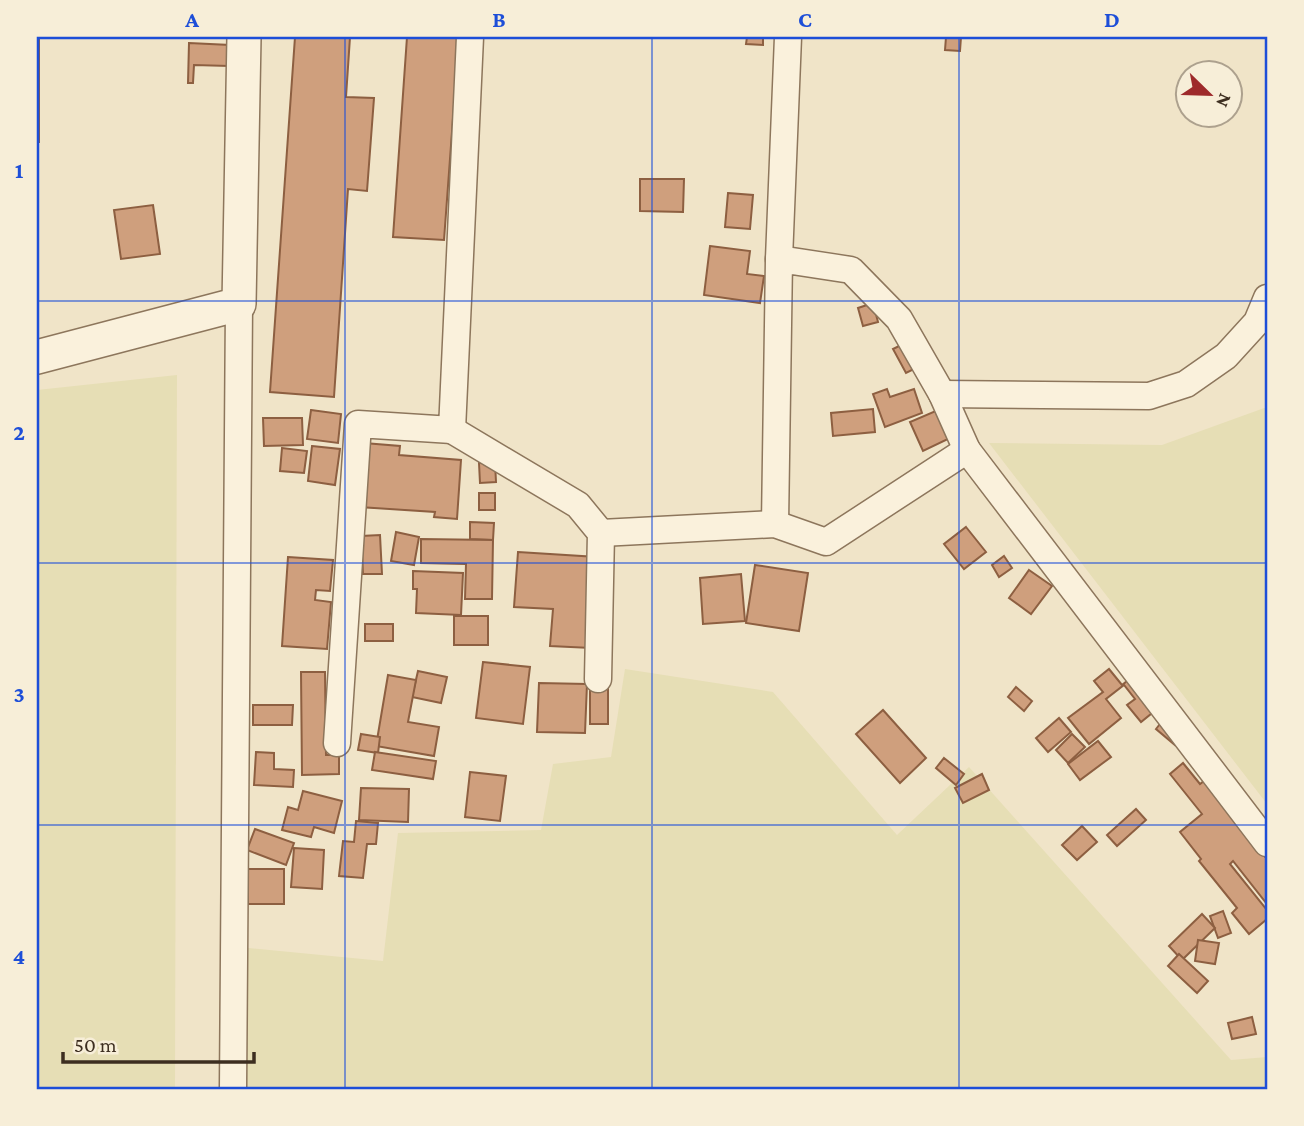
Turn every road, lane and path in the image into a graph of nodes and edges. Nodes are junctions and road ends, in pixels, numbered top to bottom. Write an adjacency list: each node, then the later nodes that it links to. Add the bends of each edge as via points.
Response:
1 (244, 37): 6 (street)
2 (470, 37): 9 (street)
3 (788, 37): 4 (street)
4 (779, 259): 8 (street, via 851,270 899,319); 11 (street)
5 (1267, 298): 8 (street, via 1257,322 1226,356 1186,384 1149,396)
6 (239, 304): 7 (street); 16 (street)
7 (37, 357)
8 (942, 394): 10 (street)
9 (452, 430): 12 (street, via 578,505); 14 (street, via 358,424)
10 (967, 450): 11 (street, via 826,542); 15 (street)
11 (775, 524): 12 (street)
12 (601, 533): 13 (street)
13 (598, 679)
14 (337, 743)
15 (1267, 843)
16 (233, 1089)

